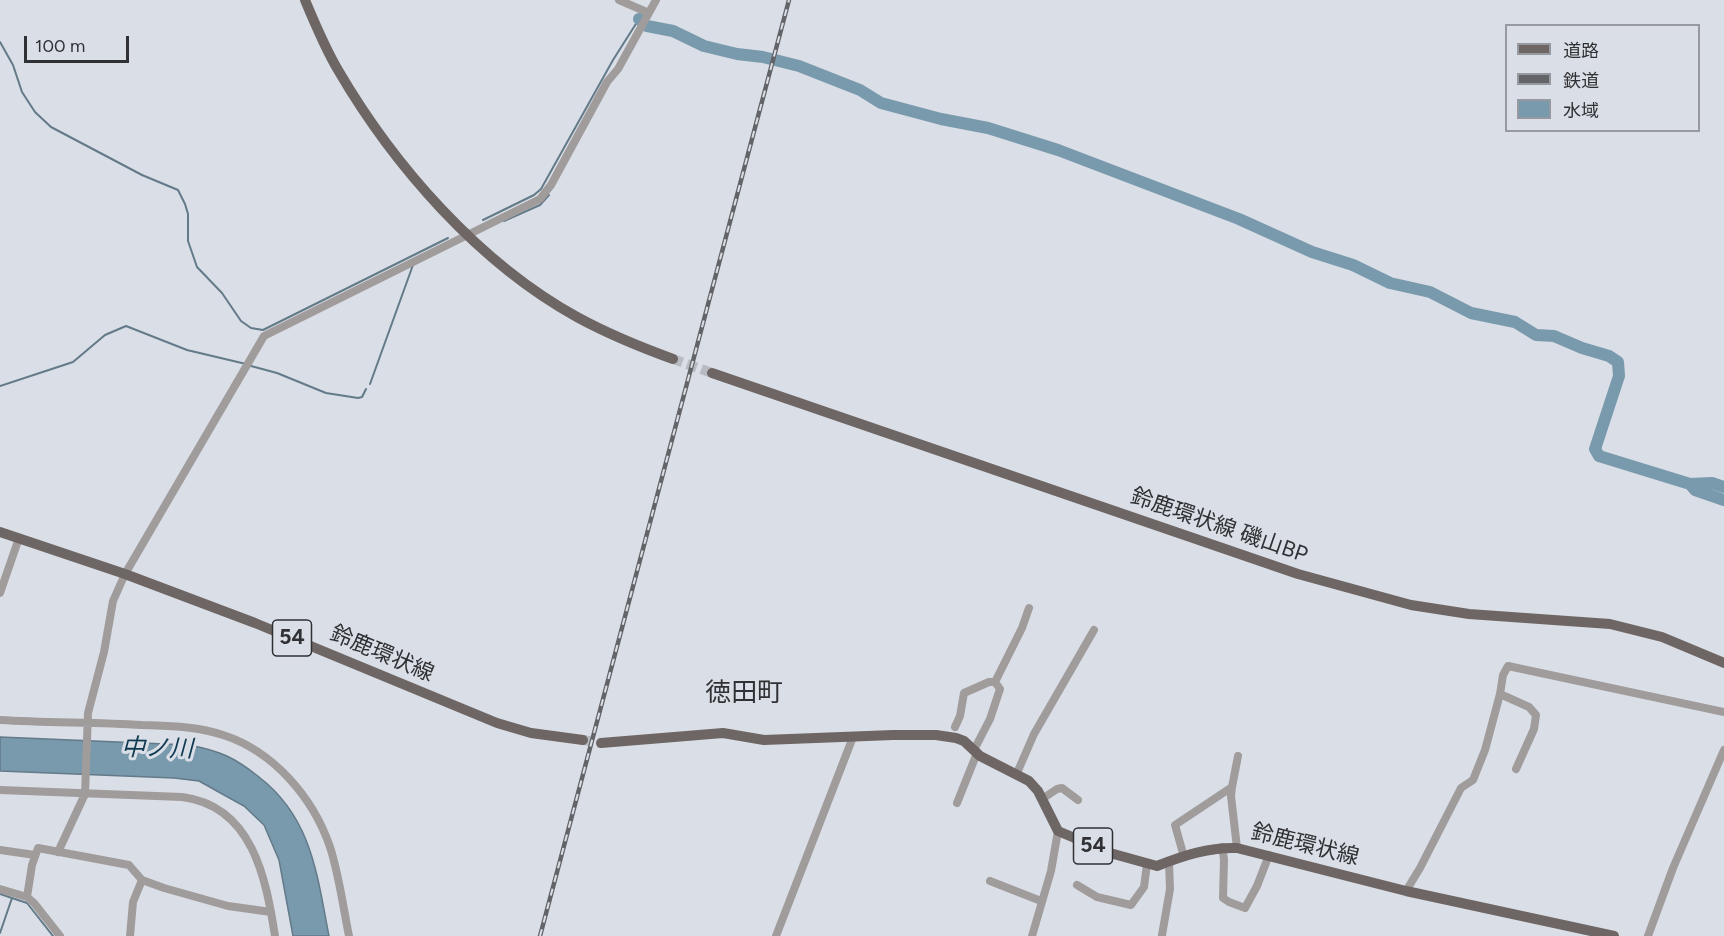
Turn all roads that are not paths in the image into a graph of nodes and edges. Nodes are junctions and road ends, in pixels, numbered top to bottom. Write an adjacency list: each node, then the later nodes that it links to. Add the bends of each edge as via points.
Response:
1 (305, 0): 5 (main road, via 337,69 384,141)
2 (619, 0): 4 (street)
3 (656, 0): 4 (street)
4 (648, 14): 5 (street, via 548,191 536,202)
5 (467, 236): 6 (main road, via 575,316); 10 (street, via 264,336)
6 (673, 359)
7 (712, 373): 14 (main road, 鈴鹿環状線 磯山BP, via 1298,574 1411,604 1469,614 1610,624 1662,638)
8 (0, 532): 9 (main road, 鈴鹿環状線 / 54)
9 (19, 538): 10 (main road, 鈴鹿環状線 / 54); 11 (street)
10 (125, 574): 19 (street, via 113,601); 22 (main road, 鈴鹿環状線 / 54, via 497,723 531,733)
11 (0, 593)
12 (1029, 608): 15 (street)
13 (1094, 630): 28 (street, via 1034,735)
14 (1724, 663)
15 (995, 682): 20 (street, via 964,693); 25 (street, via 1000,689)
16 (1500, 694): 17 (street, via 1508,666); 27 (street, via 1529,707 1536,715); 49 (street, via 1473,780 1461,788)
17 (1724, 712)
18 (0, 720): 19 (street)
19 (86, 724): 31 (street); 57 (street, via 190,728 221,734 279,768 306,800 323,830)
20 (955, 727)
21 (853, 737): 23 (main road, 54, via 764,741 723,733); 25 (main road, 54, via 936,735 960,740); 58 (street)
22 (583, 740)
23 (601, 743)
24 (1724, 750): 61 (street)
25 (975, 752): 28 (main road, 54); 34 (street)
26 (1238, 756): 29 (street)
27 (1516, 769)
28 (1017, 773): 32 (main road, 54, via 1029,781)
29 (1232, 787): 37 (street); 42 (street, via 1175,825)
30 (0, 790): 31 (street)
31 (85, 794): 39 (street); 52 (street, via 182,798 213,807 236,825 249,842 260,866)
32 (1042, 799): 33 (street, via 1062,788); 35 (main road, 54)
33 (1078, 800)
34 (957, 803)
35 (1058, 831): 44 (main road, 鈴鹿環状線 / 54); 51 (street, via 1052,871)
36 (1222, 848): 37 (main road, 鈴鹿環状線 / 54); 41 (street, via 1223,898 1245,908); 42 (main road, 鈴鹿環状線 / 54)
37 (1237, 848): 41 (main road, 鈴鹿環状線 / 54)
38 (0, 849): 40 (street)
39 (58, 852): 40 (street, via 38,848); 45 (street, via 129,866)
40 (35, 855): 50 (street)
41 (1269, 855): 49 (main road, 鈴鹿環状線 / 54)
42 (1184, 857): 43 (main road, 鈴鹿環状線 / 54)
43 (1169, 862): 44 (main road, 鈴鹿環状線 / 54); 53 (street, via 1170,889)
44 (1147, 864): 47 (street, via 1144,887 1131,905 1097,897)
45 (142, 880): 52 (street, via 228,906); 55 (street, via 133,902)
46 (990, 881): 51 (street)
47 (1077, 885)
48 (0, 889): 50 (street)
49 (1406, 891): 60 (main road, 鈴鹿環状線 / 54)
50 (27, 897): 54 (street)
51 (1041, 901): 59 (street)
52 (271, 912): 56 (street)
53 (1162, 935)
54 (60, 936)
55 (130, 936)
56 (275, 936)
57 (349, 936)
58 (776, 936)
59 (1032, 936)
60 (1614, 936)
61 (1648, 936)

